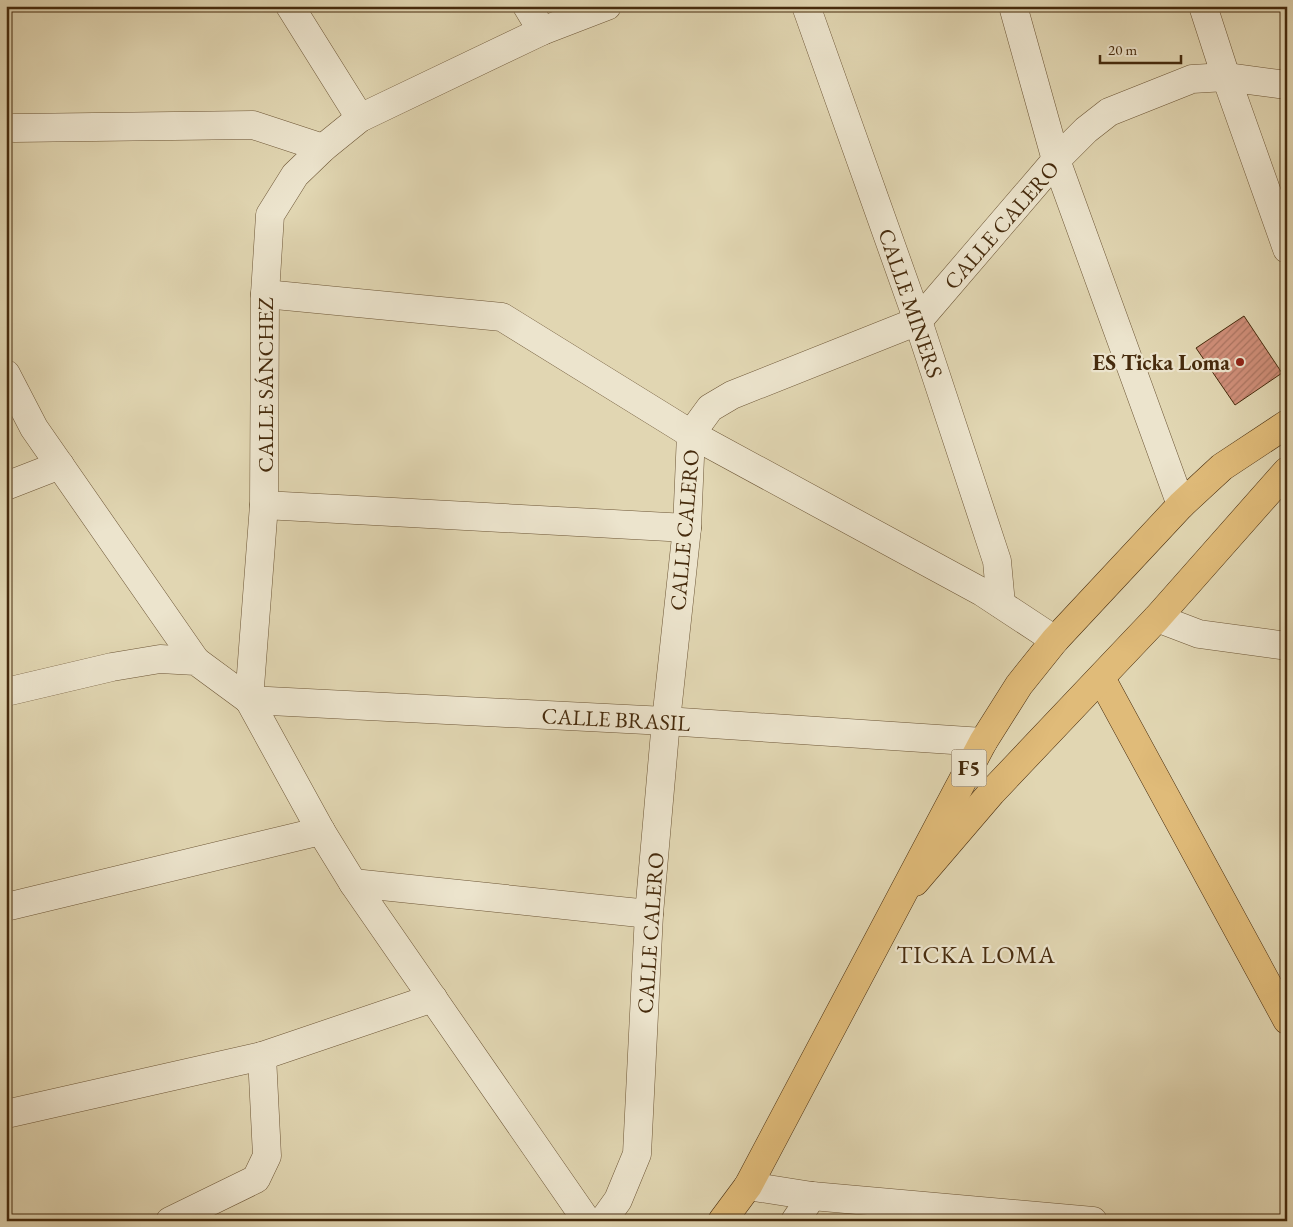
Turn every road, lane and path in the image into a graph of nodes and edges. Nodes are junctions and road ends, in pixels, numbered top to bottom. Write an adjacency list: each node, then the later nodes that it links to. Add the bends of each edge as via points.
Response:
1 (290, 6): 10 (street)
2 (527, 6): 7 (street)
3 (607, 6): 7 (street, CALLE SÁNCHEZ)
4 (806, 6): 16 (street, CALLE MINERS)
5 (1012, 6): 13 (street)
6 (1204, 6): 8 (street)
7 (542, 31): 10 (street, CALLE SÁNCHEZ)
8 (1226, 77): 9 (street, CALLE CALERO); 13 (street, CALLE CALERO, via 1192,79 1109,112); 14 (street)
9 (1287, 85)
10 (360, 118): 12 (street, CALLE SÁNCHEZ)
11 (14, 128): 12 (street, via 253,125)
12 (323, 148): 15 (street, CALLE SÁNCHEZ, via 295,175 270,215)
13 (1056, 160): 16 (street, CALLE CALERO); 24 (street)
14 (1287, 249)
15 (265, 294): 19 (street, via 502,317); 23 (street, CALLE SÁNCHEZ)
16 (918, 321): 19 (street, CALLE CALERO, via 732,395 710,408); 26 (street, CALLE MINERS, via 997,561)
17 (6, 374): 20 (street, via 34,428)
18 (1287, 424): 24 (main road, F5, via 1222,467)
19 (692, 434): 25 (street, CALLE CALERO); 26 (street)
20 (60, 465): 22 (street); 30 (street)
21 (1287, 471): 27 (main road)
22 (6, 486)
23 (264, 505): 25 (street); 33 (street, CALLE SÁNCHEZ)
24 (1181, 505): 28 (main road, F5)
25 (687, 528): 34 (street, CALLE CALERO)
26 (1001, 604): 28 (street)
27 (1156, 618): 29 (street, via 1199,634); 31 (main road)
28 (1055, 640): 35 (main road, F5, via 1019,685)
29 (1287, 646)
30 (196, 661): 32 (street, via 150,660); 33 (street)
31 (1100, 678): 38 (main road, via 992,792); 42 (main road)
32 (6, 692)
33 (249, 700): 34 (street, CALLE BRASIL); 36 (street)
34 (666, 721): 35 (street, CALLE BRASIL); 40 (street, CALLE CALERO)
35 (983, 742): 38 (main road, F5)
36 (321, 831): 37 (street); 39 (street)
37 (353, 883): 40 (street); 41 (street)
38 (903, 896): 45 (main road, F5)
39 (6, 907)
40 (649, 914): 50 (street, CALLE CALERO, via 637,1154 618,1200)
41 (433, 998): 43 (street); 49 (street)
42 (1287, 1020)
43 (262, 1056): 44 (street); 48 (street, via 267,1156 256,1179)
44 (6, 1114)
45 (748, 1186): 46 (street); 51 (main road, F5)
46 (812, 1196): 47 (street); 52 (street)
47 (1006, 1218): 53 (street)
48 (170, 1221)
49 (587, 1221)
50 (603, 1221)
51 (722, 1221)
52 (795, 1221)
53 (1093, 1221)

